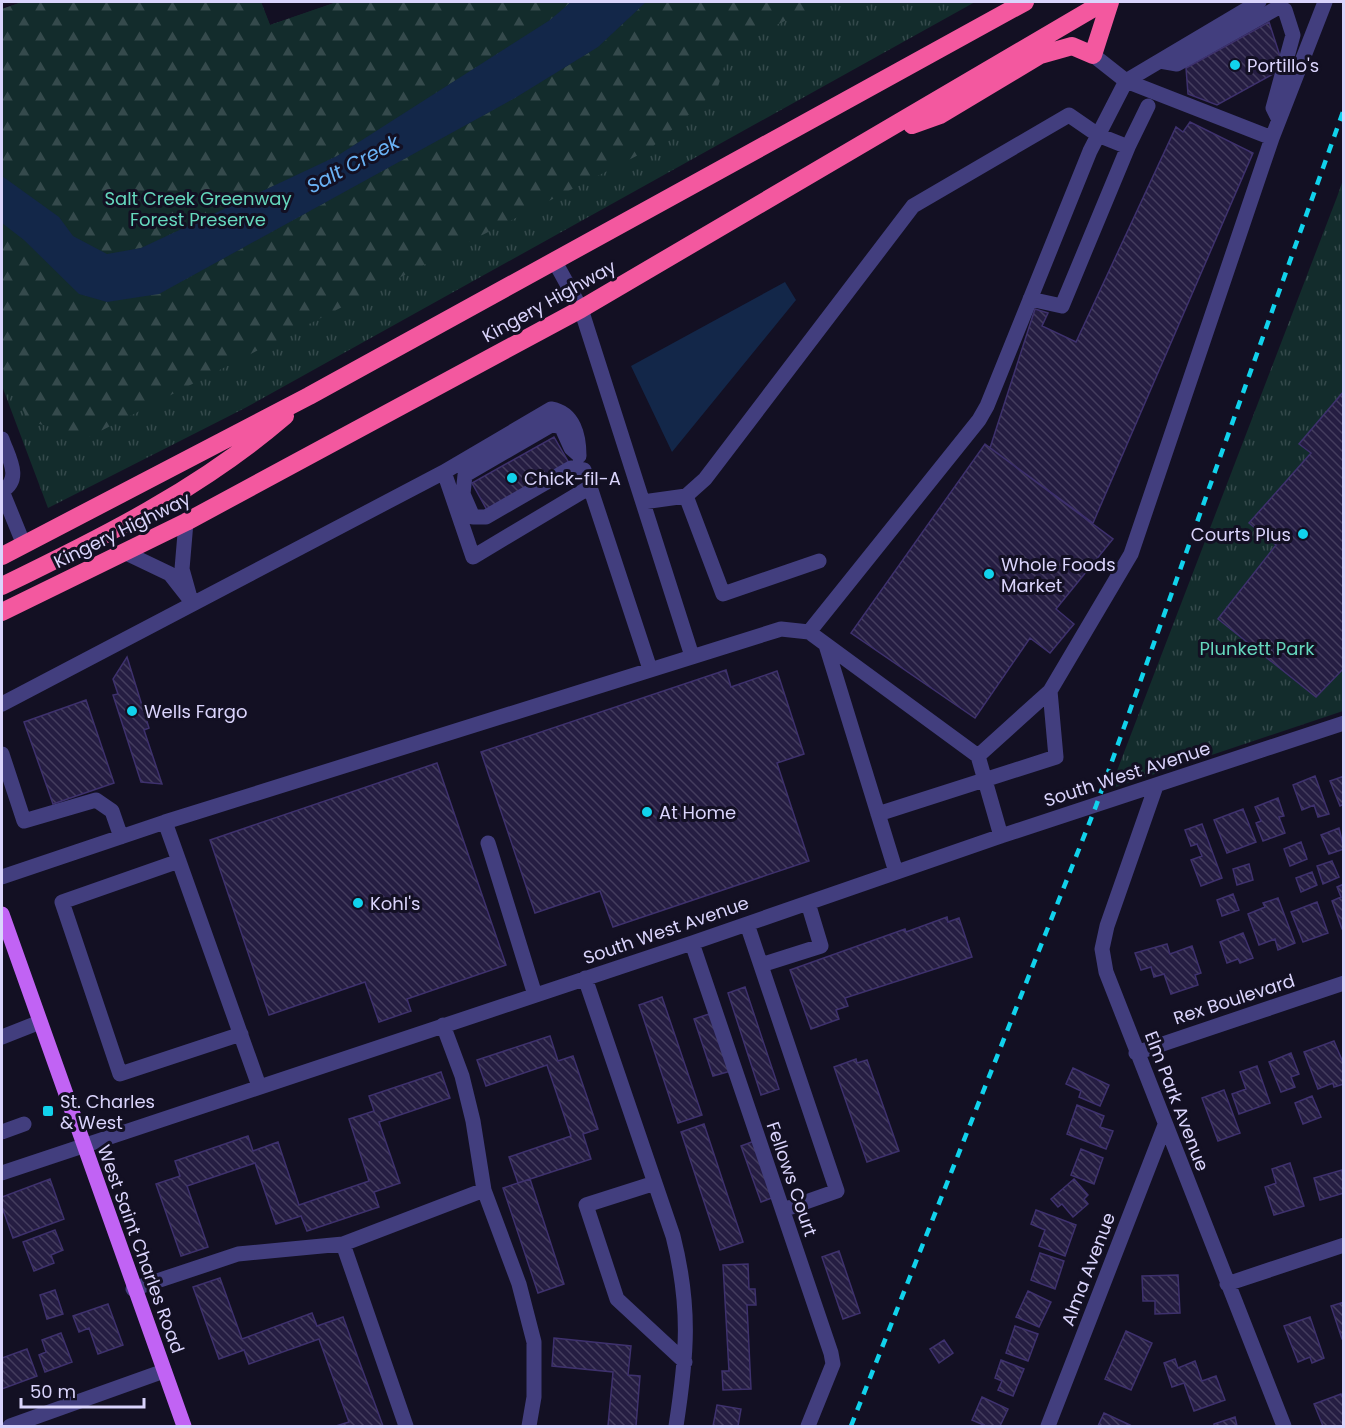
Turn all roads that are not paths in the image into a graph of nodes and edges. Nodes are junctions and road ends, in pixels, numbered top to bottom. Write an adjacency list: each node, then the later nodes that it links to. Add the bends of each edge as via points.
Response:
1 (1025, 2): 15 (highway, Kingery Highway)
2 (1104, 2): 12 (highway, Kingery Highway)
3 (1110, 2): 6 (highway)
4 (1259, 2): 7 (street)
5 (1325, 2): 10 (street)
6 (1093, 55): 8 (street); 12 (highway, via 1072,46 1040,55 940,115)
7 (1160, 61): 8 (street); 10 (street, via 1177,64 1279,7 1285,10 1293,35 1273,108)
8 (1126, 81): 11 (street); 13 (street)
9 (1148, 106): 14 (street)
10 (1279, 120): 13 (street)
11 (1098, 135): 14 (street); 16 (street); 24 (street, via 1069,115 913,207 705,479)
12 (874, 138): 17 (highway, Kingery Highway)
13 (1272, 138): 37 (street, via 1131,554)
14 (1128, 147): 16 (street, via 1062,306)
15 (555, 262): 17 (street); 18 (highway, Kingery Highway)
16 (1030, 299): 33 (street, via 979,420)
17 (581, 309): 25 (street); 26 (highway, Kingery Highway)
18 (309, 396): 27 (highway, Kingery Highway); 30 (highway, via 262,436 159,506)
19 (2, 439): 23 (street, via 14,474 11,484)
20 (581, 462): 20 (street, via 562,428 554,424 465,475 463,494 473,517 486,517); 21 (street, via 580,442 570,419 551,409); 22 (street)
21 (444, 472): 22 (street, via 473,557); 31 (street)
22 (590, 487): 36 (street)
23 (2, 491): 27 (street)
24 (686, 496): 25 (street); 29 (street, via 723,594)
25 (643, 502): 35 (street)
26 (186, 522): 28 (highway, Kingery Highway); 31 (street, via 182,569)
27 (10, 551)
28 (124, 552): 31 (street, via 170,574); 32 (highway, Kingery Highway)
29 (819, 561)
30 (2, 586)
31 (192, 602): 38 (street)
32 (2, 612)
33 (809, 632): 34 (street); 35 (street, via 781,628)
34 (826, 645): 41 (street); 44 (street)
35 (692, 656): 36 (street)
36 (650, 669): 45 (street)
37 (1050, 691): 41 (street); 42 (street, via 1056,757)
38 (2, 704)
39 (1344, 723): 43 (street, South West Avenue)
40 (2, 754): 47 (street, via 24,821 96,800 112,811)
41 (978, 756): 42 (street)
42 (985, 780): 44 (street); 46 (street)
43 (1156, 786): 46 (street, South West Avenue); 64 (street, Elm Park Avenue, via 1102,949 1106,972)
44 (878, 814): 50 (street)
45 (165, 822): 47 (street); 49 (street)
46 (1001, 836): 50 (street, South West Avenue)
47 (121, 837): 51 (street)
48 (488, 843): 59 (street)
49 (179, 861): 62 (street); 62 (street, via 62,902 120,1074)
50 (896, 872): 52 (street, South West Avenue)
51 (2, 877)
52 (808, 903): 54 (street, South West Avenue); 56 (street, via 821,946)
53 (2, 914): 60 (main road, West Saint Charles Road)
54 (747, 924): 55 (street, South West Avenue); 56 (street)
55 (692, 943): 57 (street, South West Avenue); 73 (street, Fellows Court)
56 (761, 965): 73 (street, via 837,1191)
57 (585, 978): 59 (street, South West Avenue); 71 (street)
58 (1344, 983): 64 (street, Rex Boulevard)
59 (535, 994): 61 (street, South West Avenue)
60 (40, 1022): 63 (street); 69 (main road, West Saint Charles Road)
61 (443, 1025): 65 (street, South West Avenue); 72 (street, via 467,1098)
62 (241, 1034): 65 (street)
63 (2, 1036)
64 (1137, 1053): 67 (street, Elm Park Avenue)
65 (259, 1086): 69 (street, South West Avenue)
66 (24, 1124): 68 (street)
67 (1165, 1125): 76 (street, Elm Park Avenue); 86 (street, Alma Avenue)
68 (2, 1132)
69 (83, 1144): 70 (street, South West Avenue); 77 (main road, West Saint Charles Road)
70 (2, 1173)
71 (655, 1183): 78 (street, via 682,1272 687,1316); 78 (street, via 586,1205 617,1299)
72 (484, 1190): 74 (street); 83 (street, via 519,1284 534,1342 534,1397)
73 (783, 1210): 85 (street, Fellows Court, via 833,1364)
74 (343, 1244): 77 (street, via 238,1254); 82 (street)
75 (1344, 1245): 76 (street)
76 (1227, 1284): 87 (street, Elm Park Avenue)
77 (134, 1289): 79 (main road, West Saint Charles Road)
78 (685, 1362): 84 (street)
79 (164, 1371): 80 (street); 81 (main road, West Saint Charles Road)
80 (10, 1426)
81 (184, 1426)
82 (406, 1426)
83 (529, 1426)
84 (676, 1426)
85 (808, 1426)
86 (1048, 1426)
87 (1284, 1426)

